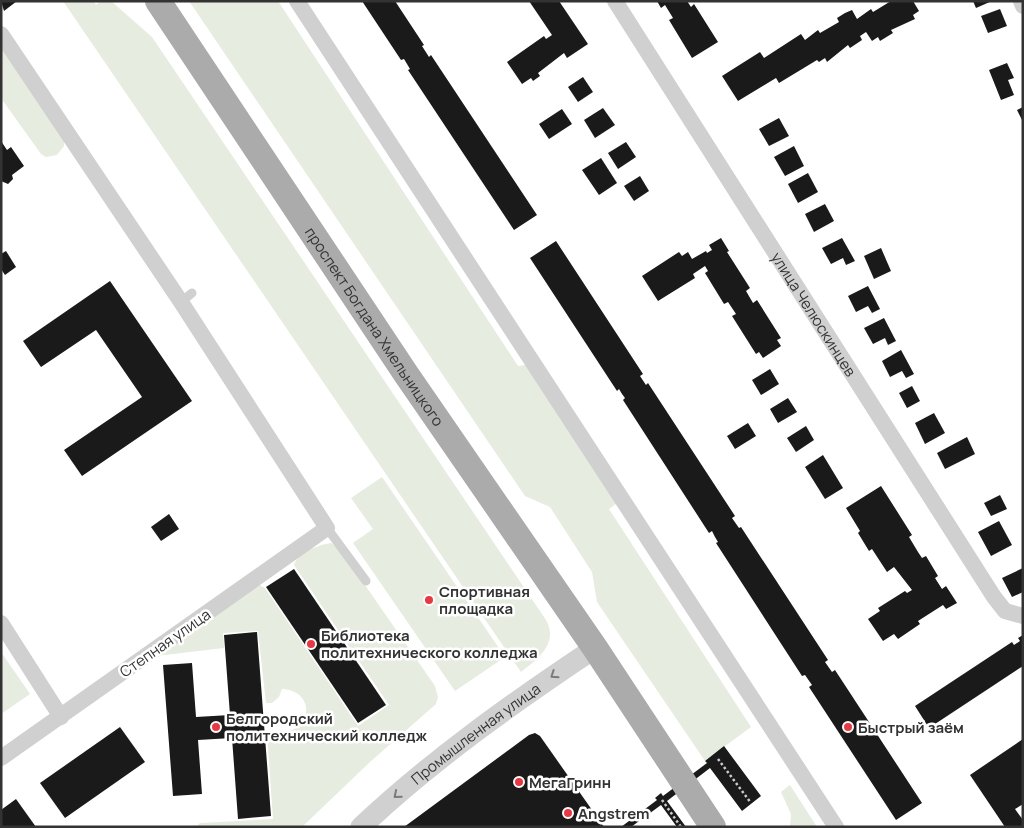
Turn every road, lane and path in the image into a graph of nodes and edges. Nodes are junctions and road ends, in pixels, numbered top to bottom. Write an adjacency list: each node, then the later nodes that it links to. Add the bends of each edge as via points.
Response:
1 (158, 1): 11 (main road, проспект Богдана Хмельницкого, via 406,374)
2 (297, 1): 21 (street)
3 (615, 1): 9 (street, улица Челюскинцев, via 994,597 1005,611)
4 (1021, 1): 5 (street)
5 (1023, 6)
6 (1, 34): 7 (street, via 187,297)
7 (328, 528): 8 (lane); 12 (street, Степная улица)
8 (366, 581)
9 (1023, 616)
10 (1, 623): 12 (street)
11 (595, 648): 17 (street, Промышленная улица, one-way to 17, via 444,756); 19 (main road, via 590,665); 20 (main road, проспект Богдана Хмельницкого)
12 (62, 717): 13 (street, Степная улица)
13 (1, 758)
14 (718, 759): 16 (path)
15 (662, 800): 18 (path)
16 (751, 804)
17 (361, 827)
18 (681, 827)
19 (698, 827)
20 (714, 827)
21 (836, 827)

